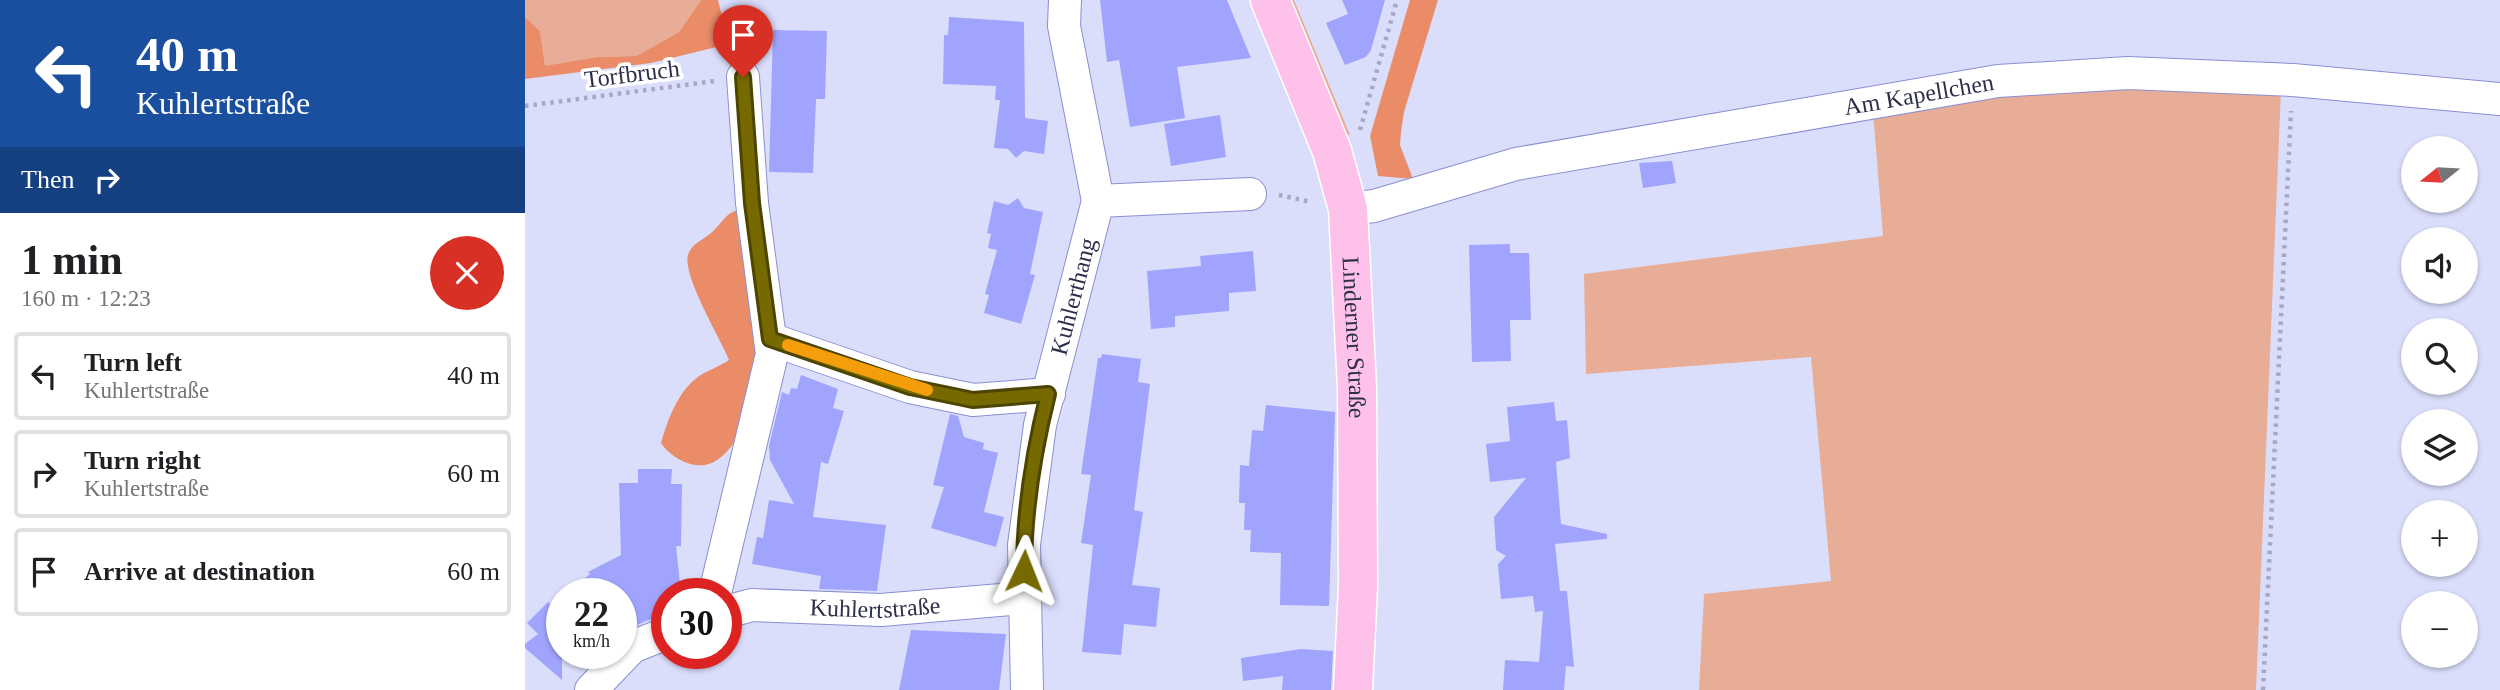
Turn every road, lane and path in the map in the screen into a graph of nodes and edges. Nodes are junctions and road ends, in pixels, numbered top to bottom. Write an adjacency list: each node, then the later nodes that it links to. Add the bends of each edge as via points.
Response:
1 (1065, 0): 10 (street, Kuhlerthang, via 1064,26)
2 (1270, 0): 8 (main road, Linderner Straße)
3 (1397, 0): 8 (path, via 1356,144)
4 (743, 77): 7 (path, Torfbruch); 12 (street, via 752,203)
5 (2293, 80): 6 (street, Am Kapellchen); 11 (street, Am Kapellchen, via 2128,73 1998,81 1516,164 1374,206); 21 (path)
6 (2500, 99)
7 (525, 106)
8 (1332, 151): 11 (main road, Linderner Straße)
9 (1250, 194): 10 (street); 11 (path, via 1268,193)
10 (1098, 201): 13 (street, Kuhlerthang)
11 (1348, 209): 20 (main road, Linderner Straße, via 1357,388 1358,586)
12 (770, 339): 13 (street, via 899,383 973,400); 14 (street, via 772,354)
13 (1048, 394): 15 (street, Kuhlerthang, via 1024,545)
14 (719, 578)
15 (1024, 598): 16 (street, Kuhlertstraße, via 881,610); 19 (street, Kuhlerthang)
16 (742, 608)
17 (651, 639): 18 (street, via 632,647)
18 (591, 690)
19 (1027, 690)
20 (1353, 690)
21 (2263, 690)

